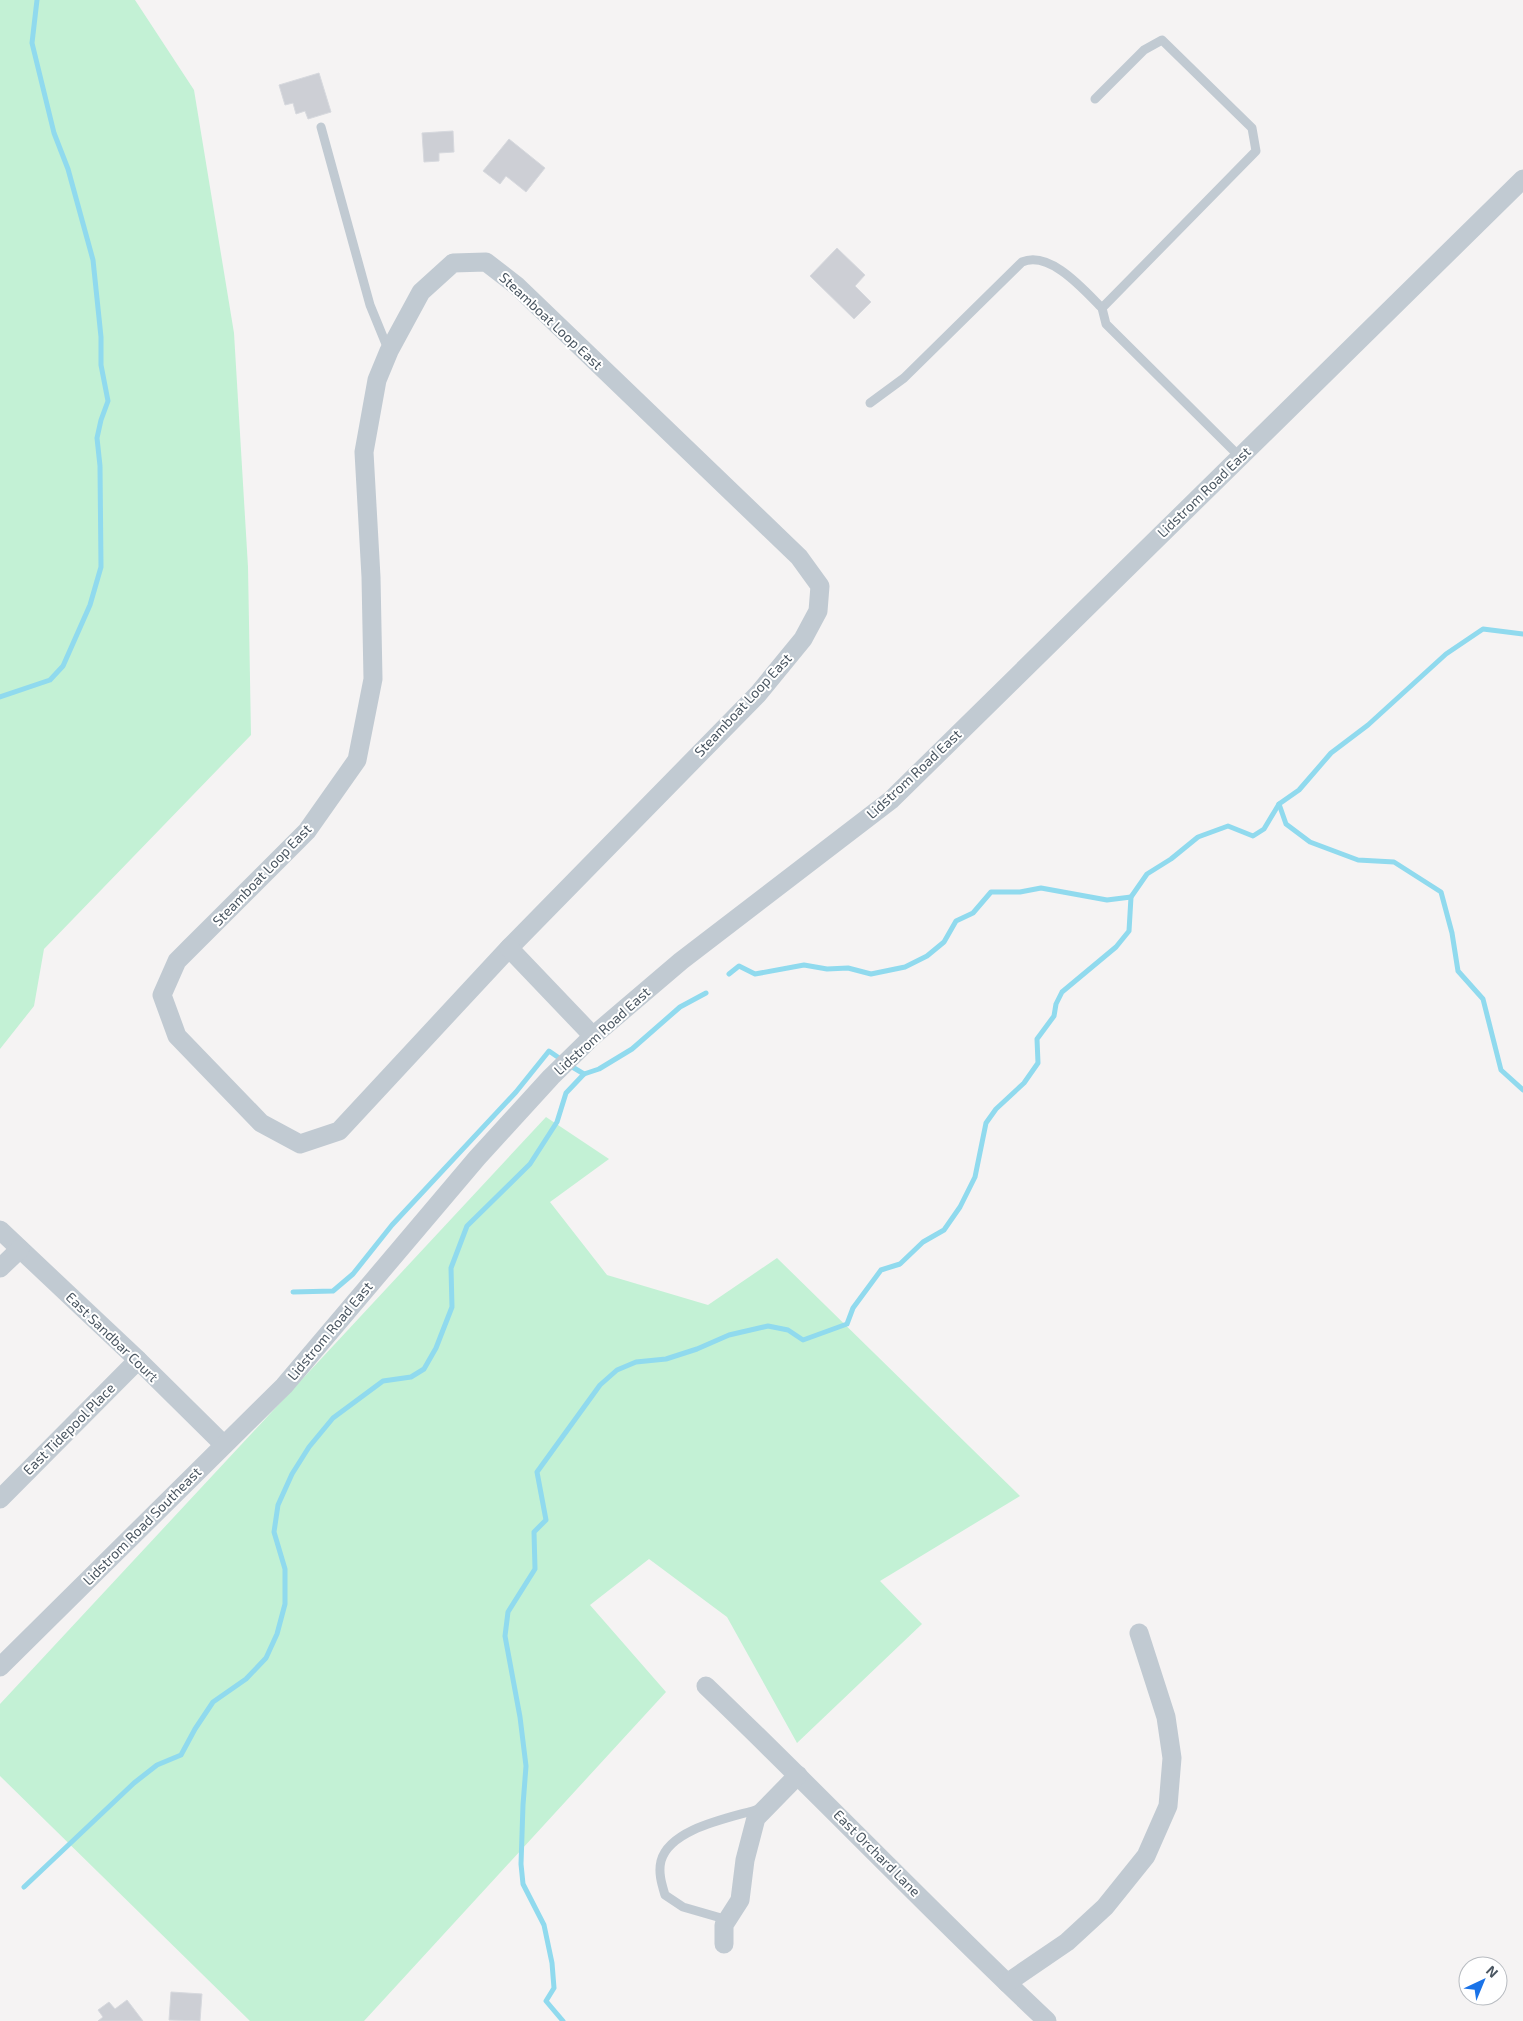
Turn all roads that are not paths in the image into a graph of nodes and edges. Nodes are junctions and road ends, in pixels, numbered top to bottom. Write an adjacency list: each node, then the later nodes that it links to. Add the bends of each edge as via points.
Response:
1 (1096, 98): 4 (lane, via 1144,50 1162,40 1252,128 1256,151)
2 (321, 127): 5 (lane, via 370,305)
3 (1523, 179): 7 (street, Lidstrom Road East)
4 (1102, 308): 6 (lane, via 1055,266 1030,258 1022,262 904,378); 7 (lane, via 1106,324)
5 (389, 351): 8 (street, Steamboat Loop East, via 421,292 453,264 486,262 518,286 800,557 820,586 818,611 803,639 758,694); 8 (street, Steamboat Loop East, via 377,380 364,452 372,577 373,679 357,760 307,831 177,961 162,995 177,1036 261,1123 300,1144 339,1131)
6 (870, 403)
7 (1240, 457): 9 (street, Lidstrom Road East, via 891,800 680,961)
8 (509, 948): 9 (street)
9 (593, 1036): 14 (street, Lidstrom Road East, via 478,1158)
10 (0, 1230): 11 (street, East Sandbar Court)
11 (20, 1249): 12 (street); 13 (street, East Sandbar Court)
12 (0, 1268)
13 (138, 1360): 15 (street, East Sandbar Court); 16 (street, East Tidepool Place)
14 (284, 1386): 15 (street, Lidstrom Road Southeast)
15 (224, 1445): 18 (street, Lidstrom Road Southeast)
16 (0, 1499)
17 (1138, 1633): 24 (street, via 1166,1717 1172,1758 1168,1806 1146,1856 1106,1907 1067,1942)
18 (0, 1667)
19 (706, 1686): 20 (street, East Orchard Lane)
20 (798, 1774): 21 (street); 24 (street, East Orchard Lane)
21 (767, 1807): 22 (street, via 756,1818 745,1860 740,1900); 22 (lane, via 682,1835 670,1845 661,1861 660,1876 665,1895 683,1907)
22 (728, 1920): 23 (street, via 724,1925)
23 (724, 1944)
24 (1007, 1983): 25 (street, East Orchard Lane)
25 (1047, 2021)

